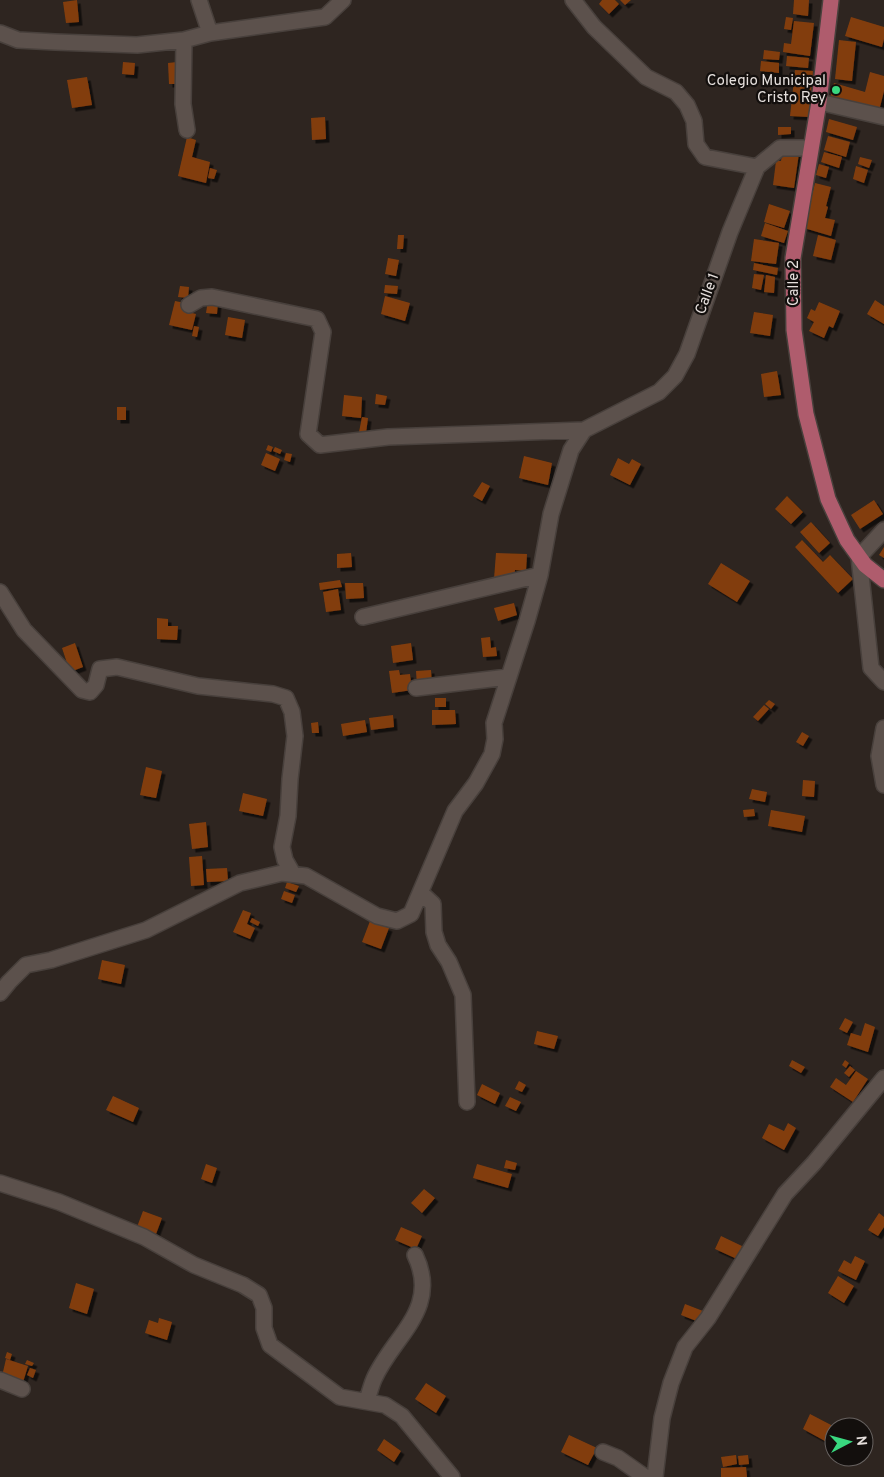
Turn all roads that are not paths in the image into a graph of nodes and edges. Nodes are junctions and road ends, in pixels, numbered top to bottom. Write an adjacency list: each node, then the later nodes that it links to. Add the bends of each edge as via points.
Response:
1 (199, 0): 6 (street)
2 (342, 0): 6 (street, via 325,17)
3 (573, 0): 12 (street, via 594,27 646,77 676,92 687,105 694,121 696,144 705,156)
4 (831, 0): 8 (main road, Calle 2)
5 (0, 33): 7 (street, via 18,40 55,42 136,45)
6 (210, 33): 7 (street)
7 (184, 40): 10 (street, via 182,104)
8 (819, 102): 9 (street); 11 (main road, Calle 2)
9 (884, 117)
10 (187, 130)
11 (810, 148): 12 (street, Calle 1, via 780,148); 16 (main road, Calle 2, via 793,258 794,330 806,414 828,499 846,540)
12 (756, 167): 14 (street, Calle 1, via 687,354 675,376 659,392)
13 (189, 305): 14 (street, via 200,298 212,297 317,319 323,332 308,434 320,445 388,437)
14 (584, 430): 17 (street, via 570,450 551,514)
15 (884, 530): 16 (street)
16 (859, 557): 18 (main road, Calle 2); 22 (street, via 872,668)
17 (540, 575): 20 (street); 21 (street)
18 (884, 580)
19 (0, 592): 26 (street, via 24,630 82,690 93,690 100,669 117,667 198,686 286,698 292,712 295,736 282,847)
20 (363, 616)
21 (508, 677): 23 (street); 27 (street, via 494,723 492,754 455,811)
22 (884, 682)
23 (416, 688)
24 (884, 728): 25 (street, via 879,756)
25 (884, 785)
26 (293, 874): 27 (street, via 306,876 377,916 397,921 411,914); 28 (street, via 282,873 240,883 146,930 26,965)
27 (421, 893): 30 (street, via 433,904 438,945 463,995)
28 (0, 993)
29 (884, 1078): 39 (street, via 785,1194 708,1318 685,1348 662,1418)
30 (467, 1102)
31 (0, 1183): 35 (street, via 59,1202 144,1237 194,1265 243,1285 259,1295 270,1345 340,1398)
32 (415, 1255): 35 (street, via 422,1279 418,1312 374,1379)
33 (0, 1380): 34 (street)
34 (22, 1389)
35 (367, 1401): 37 (street, via 385,1405 402,1416)
36 (603, 1452): 38 (street, via 618,1458)
37 (452, 1477)
38 (645, 1477)
39 (655, 1477)

